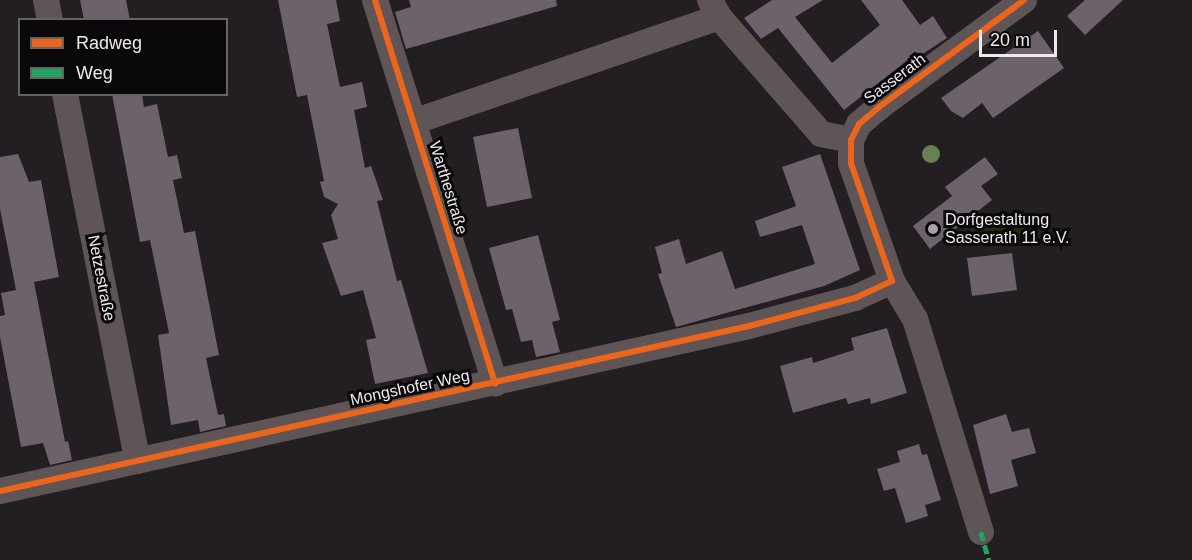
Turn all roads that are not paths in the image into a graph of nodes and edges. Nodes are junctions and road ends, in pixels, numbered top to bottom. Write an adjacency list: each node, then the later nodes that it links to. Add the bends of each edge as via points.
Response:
1 (46, 0): 5 (street)
2 (375, 0): 7 (street, Warthestraße)
3 (1024, 0): 8 (street, Sasserath, via 879,107 859,124)
4 (714, 9): 7 (street); 8 (street, via 821,134)
5 (50, 18)
6 (65, 96): 11 (street, Netzestraße)
7 (413, 122): 10 (street, Warthestraße)
8 (851, 140): 9 (street, via 851,163)
9 (892, 281): 10 (street, Mongshofer Weg, via 855,298 749,326); 13 (street, via 915,319)
10 (495, 384): 11 (street, Mongshofer Weg)
11 (138, 461): 12 (street, Mongshofer Weg)
12 (0, 491)
13 (981, 532)

